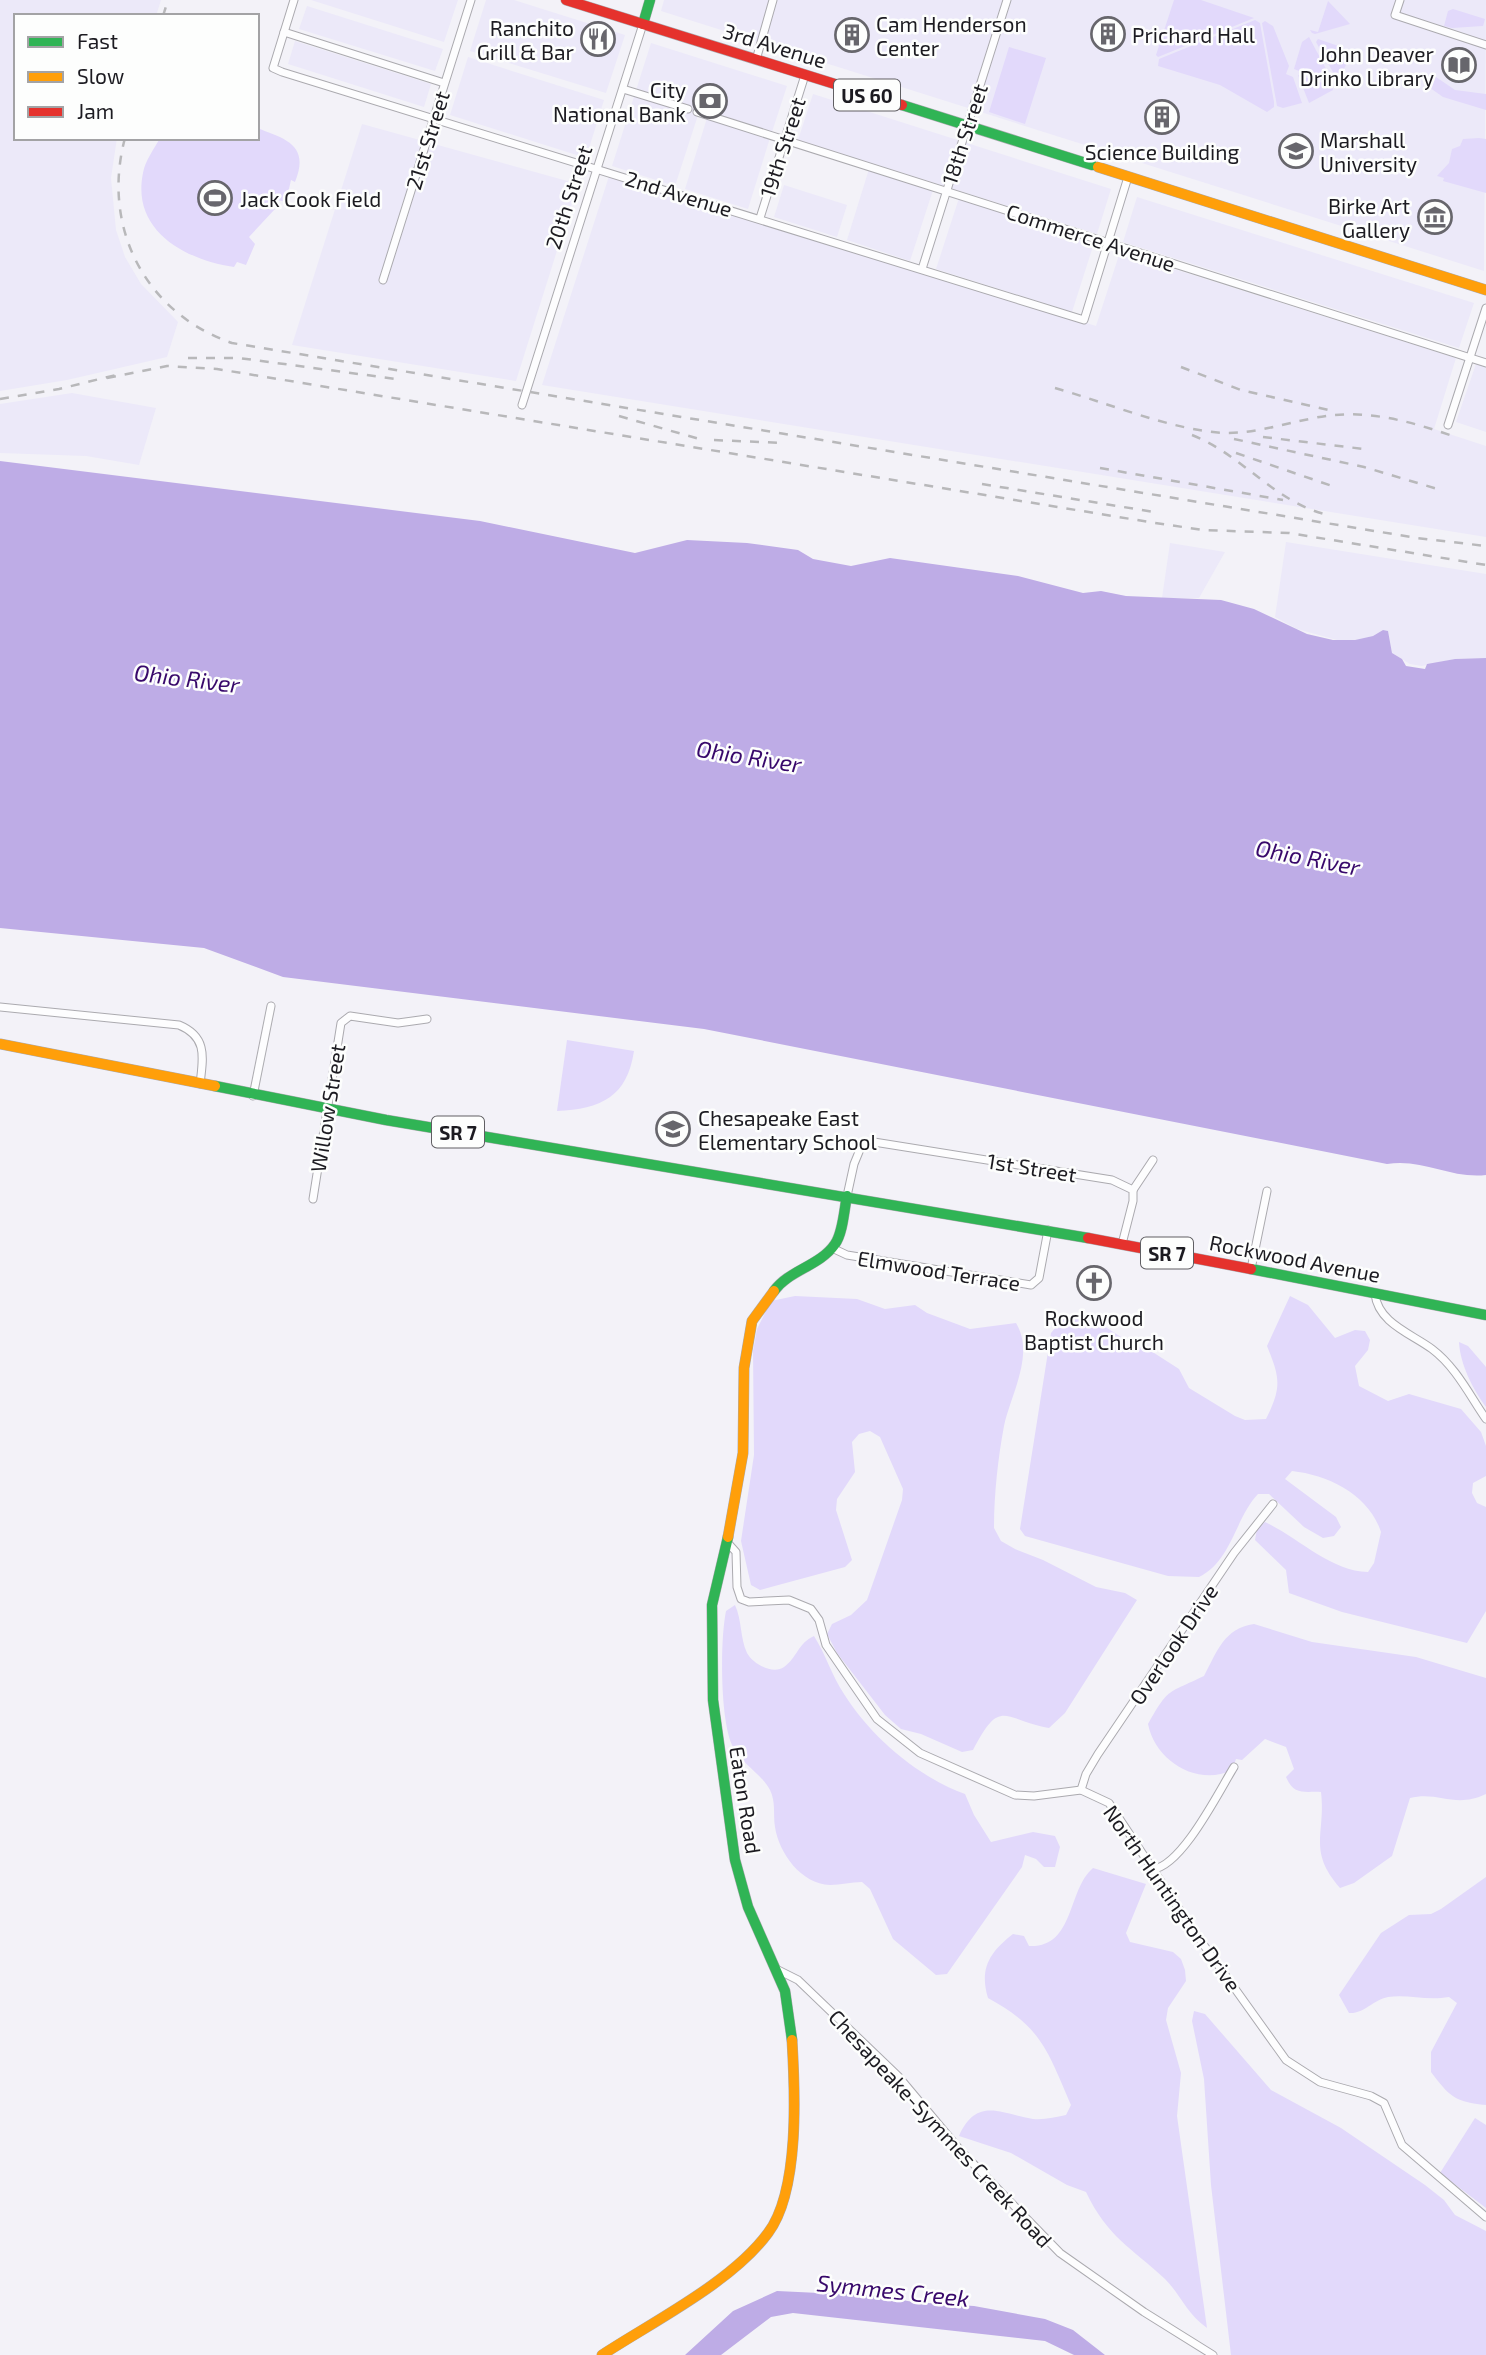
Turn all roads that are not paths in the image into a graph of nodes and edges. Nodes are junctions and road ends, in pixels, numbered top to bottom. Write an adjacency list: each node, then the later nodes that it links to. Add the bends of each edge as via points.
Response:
1 (294, 0): 9 (street)
2 (471, 0): 13 (street, 21st Street)
3 (566, 0): 8 (main road, 3rd Avenue / US 60)
4 (650, 0): 8 (main road, 20th Street)
5 (773, 0): 11 (street)
6 (1007, 0): 18 (street, 18th Street)
7 (1400, 0): 10 (street, via 1395,15)
8 (643, 24): 11 (main road, 3rd Avenue / US 60); 14 (street, 20th Street)
9 (285, 32): 13 (street); 17 (street, 2nd Avenue, via 273,68)
10 (1486, 46)
11 (756, 60): 12 (main road, 3rd Avenue / US 60)
12 (805, 75): 18 (main road, 3rd Avenue / US 60); 19 (street, 19th Street)
13 (444, 83): 17 (street, 21st Street)
14 (622, 89): 15 (street); 20 (street, 20th Street)
15 (688, 109)
16 (697, 112): 19 (street, Commerce Avenue)
17 (433, 118): 20 (street, 2nd Avenue); 26 (street, 21st Street)
18 (967, 126): 21 (main road, 3rd Avenue / US 60); 22 (street, 18th Street)
19 (785, 140): 22 (street, Commerce Avenue); 23 (street, 19th Street)
20 (598, 167): 23 (street, 2nd Avenue); 31 (street, 20th Street)
21 (1128, 177): 24 (street); 27 (main road, 3rd Avenue / US 60)
22 (946, 190): 24 (street, Commerce Avenue); 25 (street, 18th Street)
23 (760, 218): 25 (street, 2nd Avenue)
24 (1108, 243): 25 (street, 2nd Avenue, via 1084,320); 29 (street, Commerce Avenue)
25 (922, 269)
26 (383, 280)
27 (1486, 290)
28 (1486, 309): 29 (street)
29 (1471, 358): 30 (street, Commerce Avenue); 32 (street)
30 (1486, 363)
31 (522, 405)
32 (1448, 425)
33 (271, 1006): 38 (street)
34 (0, 1007): 37 (street, via 179,1025 200,1039 204,1050)
35 (427, 1019): 39 (street, Willow Street, via 412,1023 355,1016 344,1019)
36 (0, 1044): 37 (main road, SR 7)
37 (200, 1084): 38 (main road, SR 7)
38 (253, 1096): 39 (main road, SR 7)
39 (327, 1109): 43 (main road, SR 7); 44 (street, Willow Street)
40 (1153, 1160): 41 (street)
41 (1133, 1190): 43 (street, 1st Street, via 1112,1180 874,1142 861,1147); 46 (street)
42 (1267, 1191): 48 (street)
43 (847, 1196): 45 (main road, Rockwood Avenue / SR 7); 47 (main road, via 840,1236)
44 (313, 1199)
45 (1048, 1230): 46 (main road, Rockwood Avenue / SR 7); 47 (street, Elmwood Terrace, via 1039,1278 1031,1285 847,1255)
46 (1122, 1244): 48 (main road, Rockwood Avenue / SR 7)
47 (832, 1248): 53 (main road, Eaton Road, via 780,1283 752,1321 744,1368 743,1453)
48 (1251, 1269): 49 (main road, Rockwood Avenue / SR 7)
49 (1374, 1293): 50 (main road, Rockwood Avenue / SR 7); 51 (street, via 1394,1325 1444,1360)
50 (1486, 1315)
51 (1486, 1419)
52 (1273, 1504): 55 (street, Overlook Drive, via 1228,1562 1098,1754)
53 (727, 1542): 55 (street, North Huntington Drive, via 736,1552 741,1599 789,1600 811,1608 826,1645 871,1710 909,1747 1014,1795); 57 (main road, Eaton Road, via 712,1605 717,1736 741,1884)
54 (1234, 1767): 56 (street, via 1189,1838 1166,1864)
55 (1082, 1790): 56 (street, North Huntington Drive, via 1101,1797 1114,1809)
56 (1153, 1869): 58 (street, North Huntington Drive, via 1286,2060 1321,2082 1380,2100 1408,2152)
57 (776, 1969): 59 (main road, Eaton Road, via 791,2017 796,2110 784,2197 776,2220 755,2250 717,2283); 60 (street, Chesapeake-Symmes Creek Road, via 798,1980 898,2076 960,2150 1060,2253)
58 (1486, 2217)
59 (604, 2355)
60 (1213, 2355)

